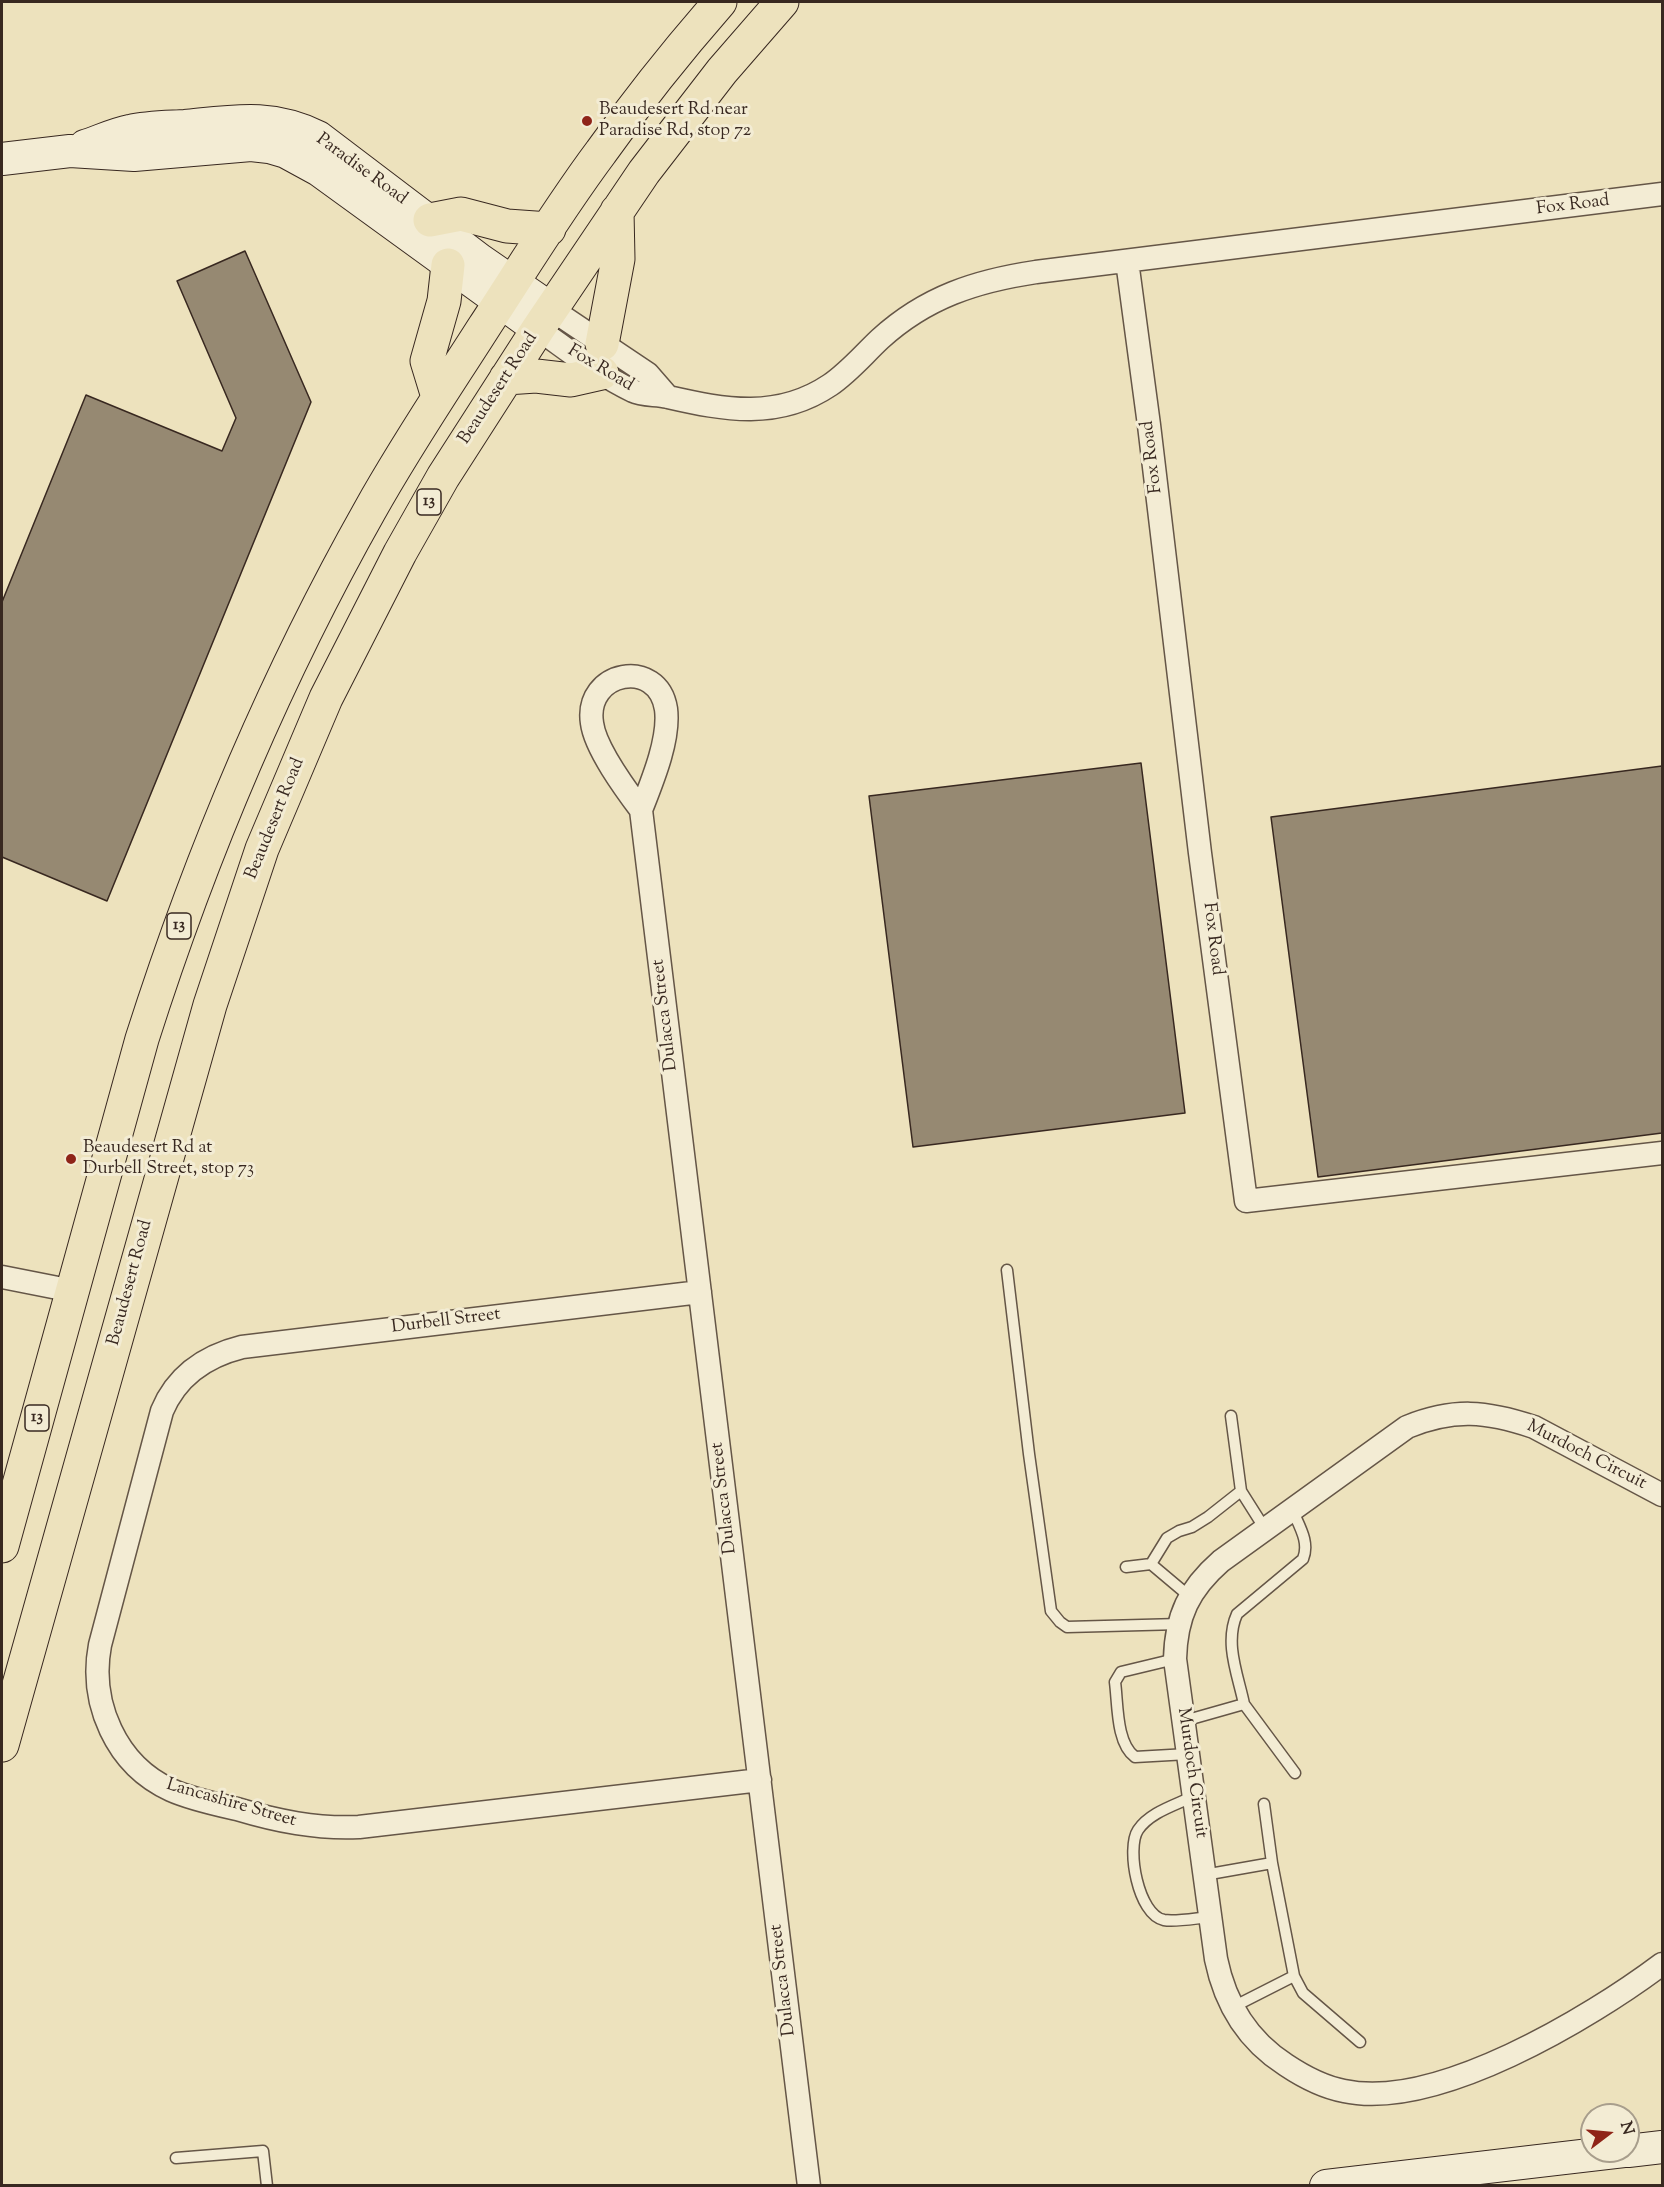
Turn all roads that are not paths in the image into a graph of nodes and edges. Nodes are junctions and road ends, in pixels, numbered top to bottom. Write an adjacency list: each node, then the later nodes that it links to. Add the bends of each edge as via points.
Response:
1 (720, 2): 8 (highway, 13, via 599,154)
2 (775, 11): 6 (highway, Beaudesert Road / 13, via 722,71)
3 (70, 151): 4 (street, Paradise Road); 7 (street, Paradise Road, via 130,131 263,120 285,124 318,137); 10 (street, Paradise Road, via 134,155 251,145 286,152 319,170)
4 (2, 159)
5 (1662, 194): 9 (street, Fox Road)
6 (617, 211): 12 (highway, Beaudesert Road / 13); 13 (highway, via 618,259 604,325)
7 (430, 220): 8 (highway, via 461,213 507,226); 11 (street, Paradise Road)
8 (549, 229): 11 (highway, 13)
9 (1127, 261): 13 (street, Fox Road, via 1008,276 963,288 902,321 829,386 788,405 763,410 710,407 668,397 648,374); 17 (street, Fox Road, via 1246,1201)
10 (448, 265): 11 (street, Paradise Road); 15 (highway, via 444,301 427,361)
11 (506, 293): 12 (street, Paradise Road); 15 (highway, 13)
12 (544, 319): 13 (street, Fox Road); 14 (highway, Beaudesert Road / 13)
13 (602, 358): 14 (highway, via 571,380)
14 (507, 378): 36 (highway, Beaudesert Road / 13, via 443,477 359,631 262,849 186,1083)
15 (438, 396): 20 (highway, 13, via 312,618 228,801 172,946 145,1029)
16 (641, 810): 16 (street, Dulacca Street, via 620,784 595,735 591,717 598,691 617,679 632,676 654,685 666,709 666,729); 21 (street, Dulacca Street)
17 (1662, 1153)
18 (1007, 1270): 32 (lane, via 1051,1611 1067,1627)
19 (2, 1277): 20 (street)
20 (73, 1291): 28 (highway, 13)
21 (700, 1292): 22 (street, Durbell Street, via 242,1347 217,1354); 39 (street, Dulacca Street)
22 (196, 1366): 39 (street, Lancashire Street, via 172,1392 162,1411 97,1659 98,1689 115,1740 140,1770 156,1782 172,1791 265,1817 343,1828)
23 (1231, 1416): 24 (lane)
24 (1241, 1491): 27 (lane); 29 (lane, via 1192,1527 1167,1538)
25 (1662, 1495): 26 (street, Murdoch Circuit, via 1534,1427 1493,1415 1469,1413 1427,1419 1407,1427)
26 (1292, 1509): 27 (street, Murdoch Circuit); 34 (lane, via 1306,1541 1303,1559 1237,1614 1232,1625 1230,1638)
27 (1265, 1530): 31 (street, Murdoch Circuit, via 1221,1561)
28 (2, 1546)
29 (1151, 1564): 30 (lane); 31 (lane)
30 (1126, 1567)
31 (1189, 1596): 32 (street, Murdoch Circuit)
32 (1180, 1624): 33 (street, Murdoch Circuit)
33 (1175, 1659): 35 (street, Murdoch Circuit); 37 (lane, via 1117,1676 1123,1743 1135,1757)
34 (1244, 1704): 35 (lane); 38 (lane)
35 (1184, 1722): 37 (street, Murdoch Circuit)
36 (2, 1745)
37 (1188, 1754): 40 (street, Murdoch Circuit)
38 (1295, 1773)
39 (760, 1780): 54 (street, Dulacca Street)
40 (1194, 1796): 43 (street, Murdoch Circuit); 44 (lane, via 1150,1818 1138,1830 1132,1847 1141,1899 1152,1914 1164,1920)
41 (1264, 1804): 42 (lane)
42 (1272, 1863): 43 (lane); 46 (lane)
43 (1204, 1875): 44 (street, Murdoch Circuit)
44 (1210, 1917): 47 (street, Murdoch Circuit, via 1221,1983)
45 (1662, 1964): 47 (street, Murdoch Circuit, via 1588,2015 1507,2055 1437,2084 1386,2094 1344,2091 1298,2073 1258,2043)
46 (1294, 1976): 47 (lane); 48 (lane, via 1303,1993)
47 (1232, 2008)
48 (1360, 2042)
49 (1662, 2146): 50 (street)
50 (1640, 2149)
51 (1580, 2156): 55 (street)
52 (176, 2158): 53 (lane, via 262,2151)
53 (267, 2186)
54 (808, 2186)
55 (1326, 2186)

